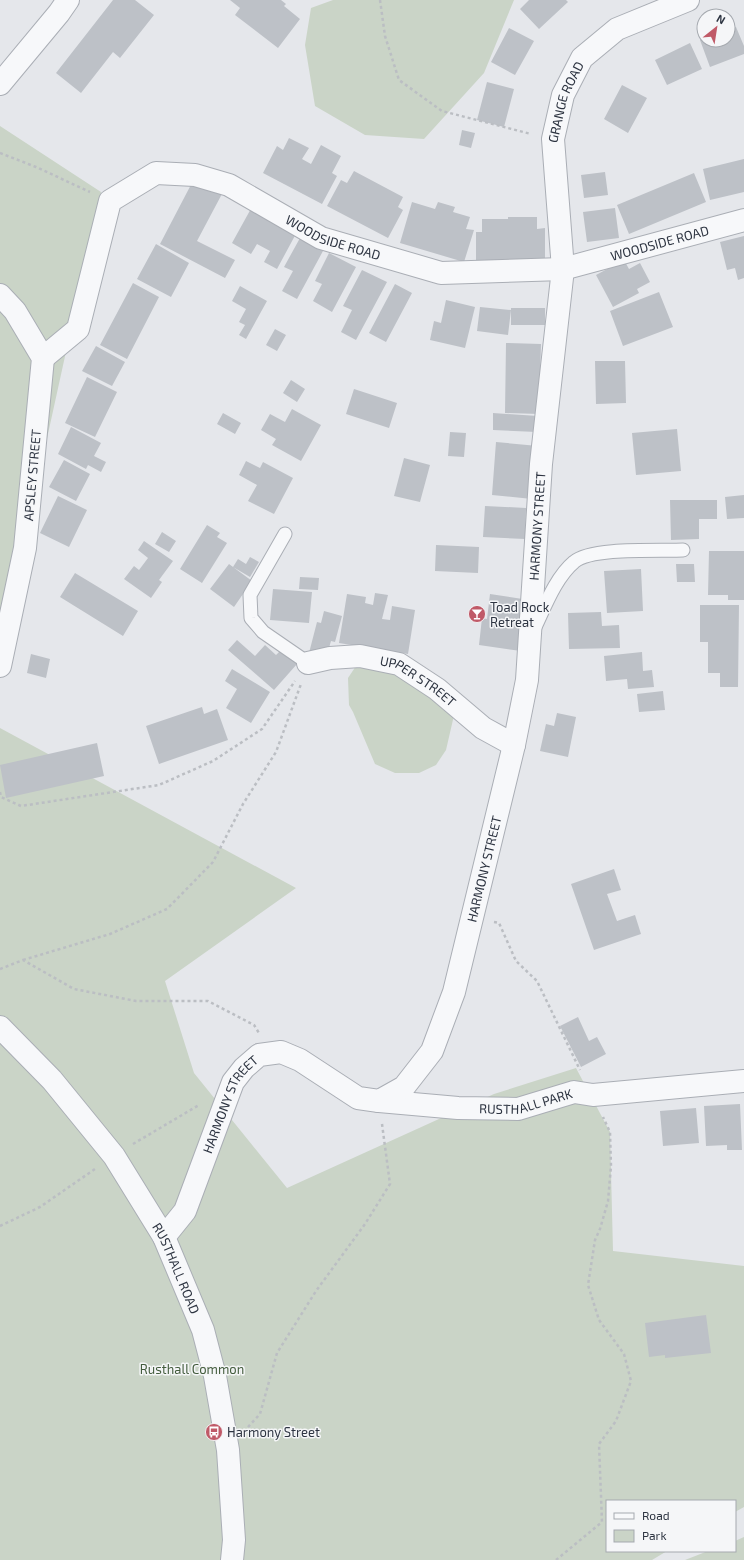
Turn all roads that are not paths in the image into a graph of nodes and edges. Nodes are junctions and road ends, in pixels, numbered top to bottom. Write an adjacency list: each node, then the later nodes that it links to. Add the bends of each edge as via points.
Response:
1 (68, 0): 3 (street)
2 (688, 0): 5 (street, GRANGE ROAD, via 617,29 582,58 563,95 553,139)
3 (0, 84)
4 (744, 220): 5 (street, WOODSIDE ROAD)
5 (563, 269): 7 (street, WOODSIDE ROAD, via 441,273 321,238 229,185 195,175 156,173 110,201 78,329); 10 (street, HARMONY STREET, via 540,464)
6 (0, 295): 7 (street, via 15,311)
7 (43, 358): 12 (street, APSLEY STREET, via 25,548)
8 (285, 534): 11 (lane, via 250,595 251,618 263,632)
9 (683, 550): 10 (lane, via 611,552 589,555 575,561 552,591)
10 (529, 637): 13 (street, HARMONY STREET, via 527,680)
11 (308, 663): 13 (street, UPPER STREET, via 330,658 360,656 399,664 437,689 483,728)
12 (0, 666)
13 (514, 745): 16 (street, HARMONY STREET, via 454,992 432,1051 404,1087)
14 (0, 1027): 17 (street, RUSTHALL ROAD, via 52,1080 114,1156)
15 (744, 1081): 16 (street, RUSTHALL PARK, via 593,1095 574,1092 518,1109 458,1108)
16 (379, 1101): 17 (street, HARMONY STREET, via 358,1098 300,1060 281,1052 259,1055 233,1082 185,1211)
17 (164, 1237): 18 (street, RUSTHALL ROAD, via 203,1330 215,1376 228,1450 234,1540)
18 (232, 1560)

